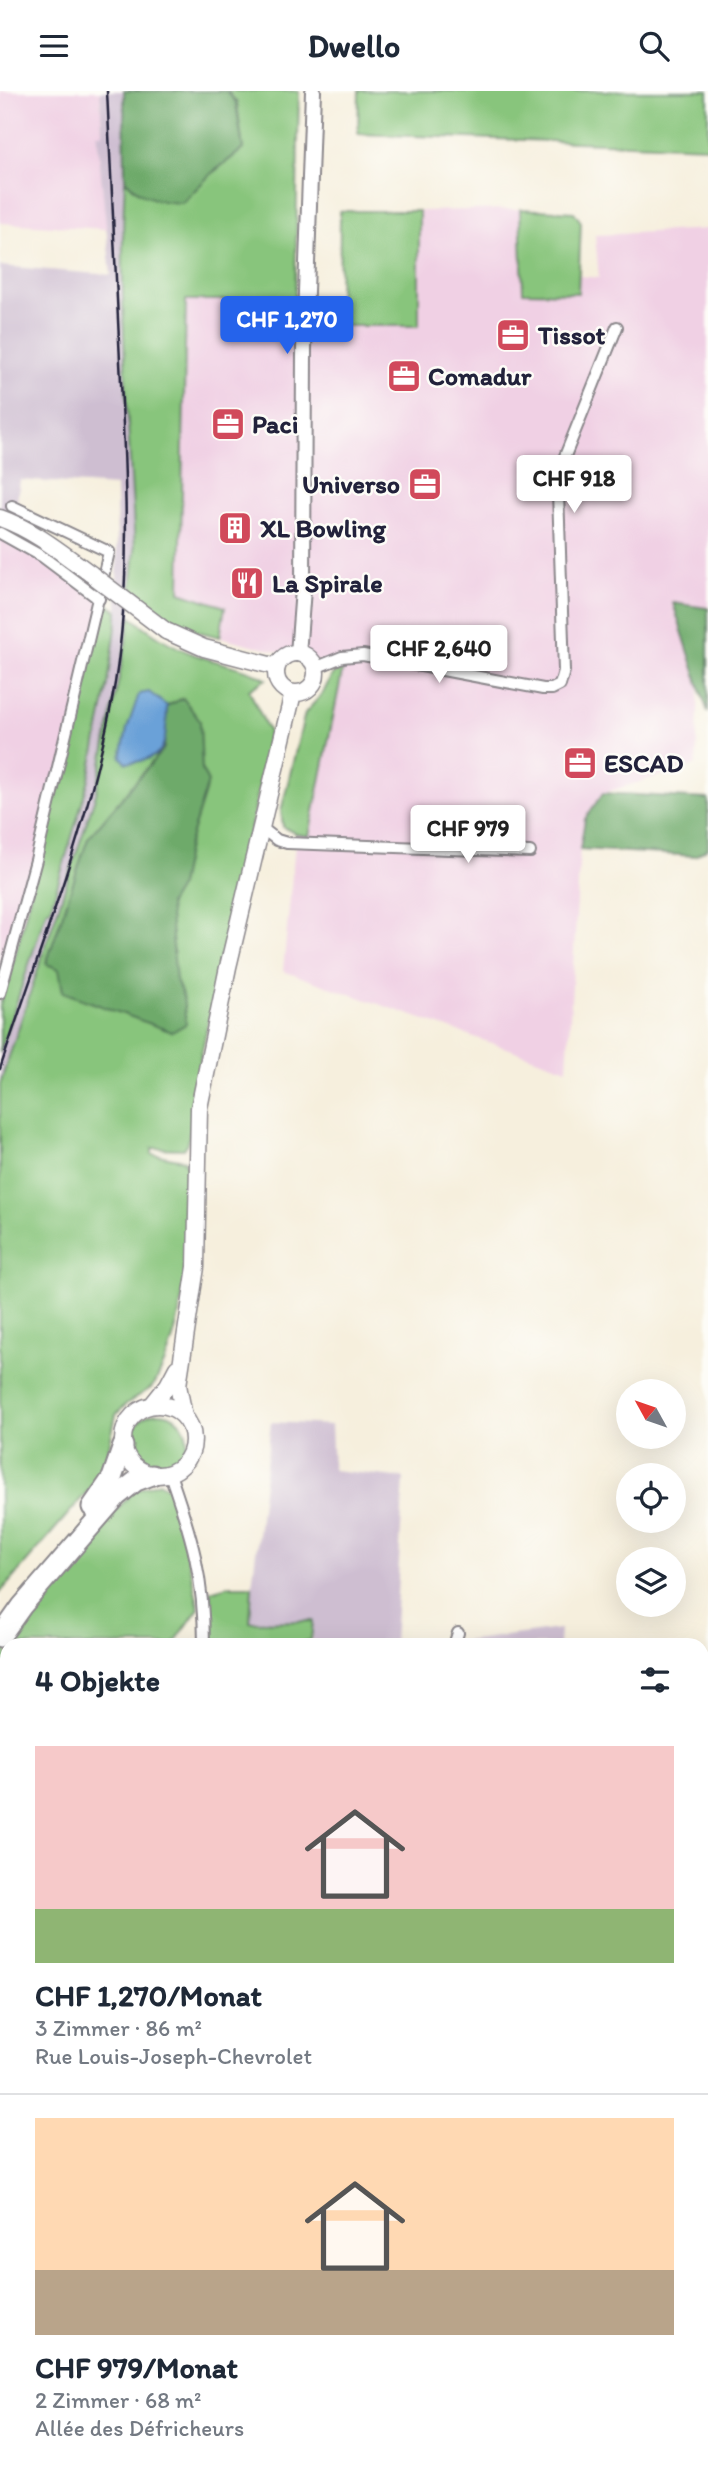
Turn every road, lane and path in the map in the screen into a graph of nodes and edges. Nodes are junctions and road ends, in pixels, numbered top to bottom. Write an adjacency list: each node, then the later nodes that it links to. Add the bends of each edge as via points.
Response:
1 (313, 91): 7 (main road)
2 (617, 327): 9 (street, via 565,456 558,492 562,682 543,689 363,655 342,657)
3 (12, 506): 6 (street, via 109,552)
4 (0, 518): 8 (main road, bridge, via 45,540 166,631 204,648)
5 (0, 533): 6 (street, via 43,557)
6 (99, 599): 13 (street, via 36,860)
7 (298, 654): 8 (main road, via 285,657); 9 (main road)
8 (277, 667): 10 (main road, via 279,684)
9 (315, 668): 10 (main road, via 312,684)
10 (293, 693): 11 (main road)
11 (263, 829): 12 (street, via 287,843); 15 (main road, via 199,1108 197,1267)
12 (530, 852)
13 (5, 954): 14 (street)
14 (0, 993)
15 (180, 1363): 16 (main road); 17 (main road, via 178,1394)
16 (152, 1405): 17 (main road, via 169,1406); 18 (main road, via 137,1411 127,1423)
17 (184, 1416): 19 (main road, via 193,1431 193,1448 184,1464)
18 (123, 1446): 19 (main road, via 136,1468); 20 (highway, via 107,1487)
19 (161, 1475): 22 (highway, via 136,1481 117,1496); 23 (street, via 189,1528 203,1591)
20 (0, 1615)
21 (458, 1633): 24 (street)
22 (0, 1637)
23 (204, 1638)
24 (456, 1638)

